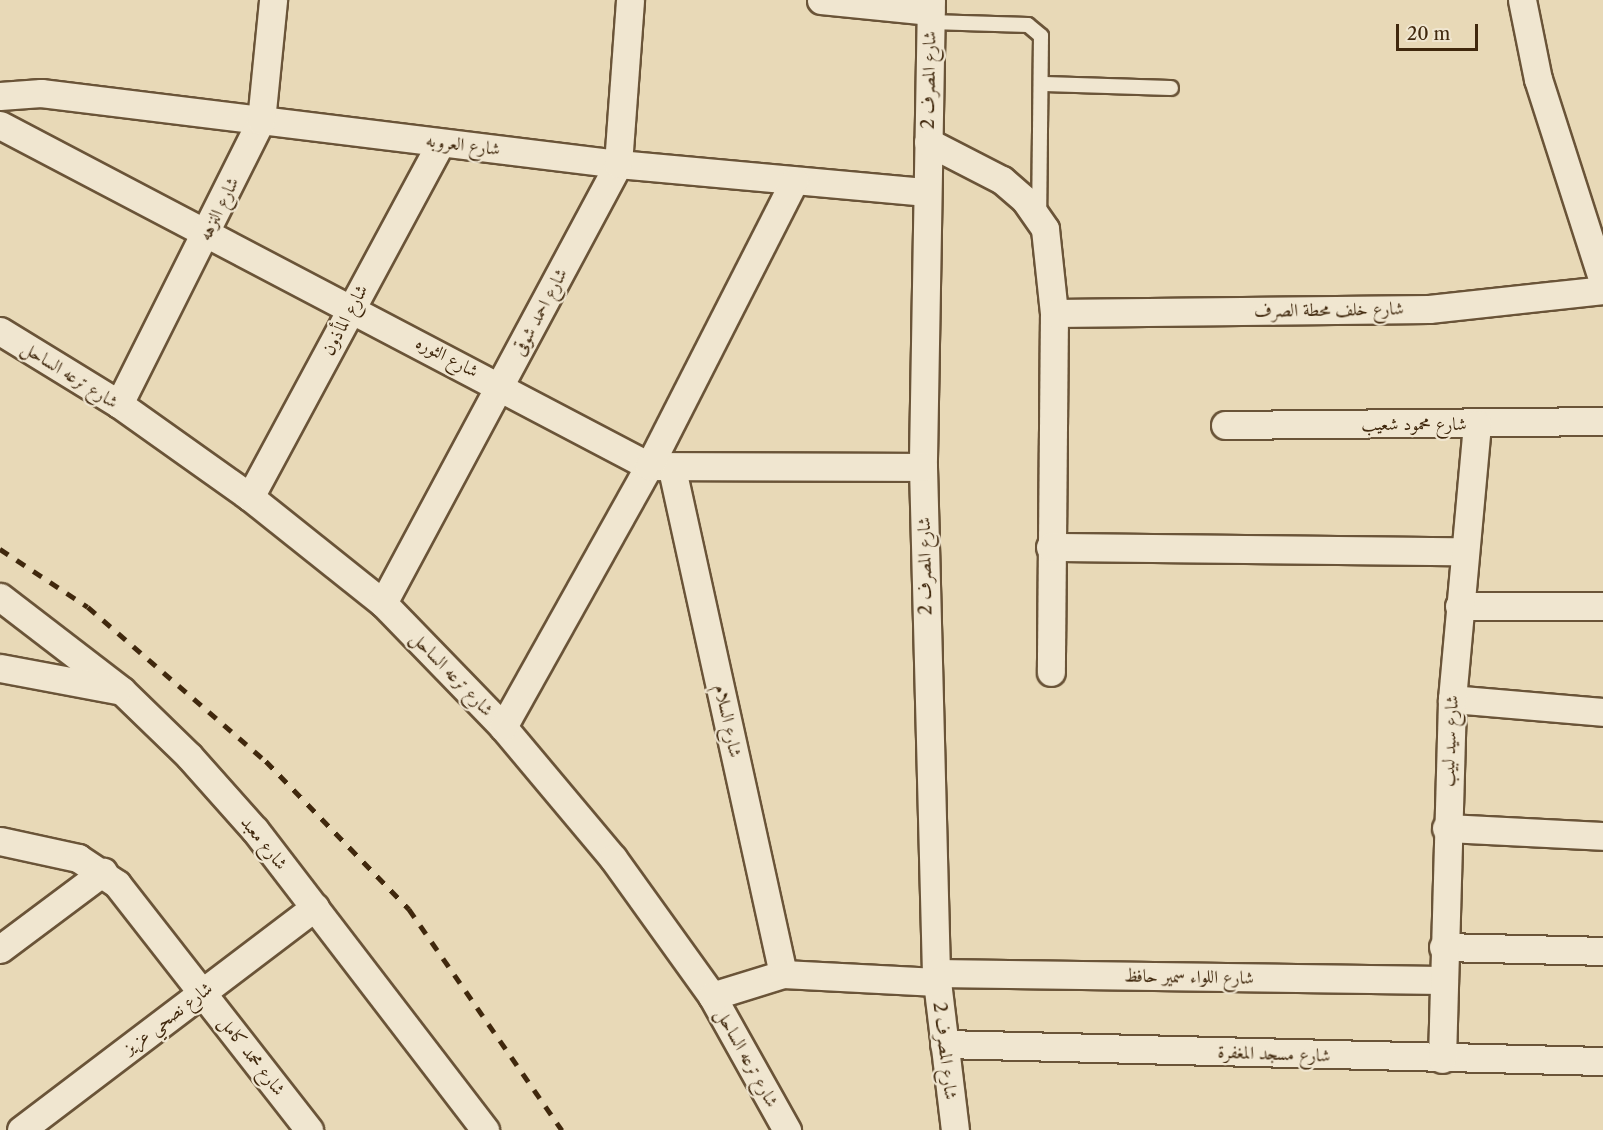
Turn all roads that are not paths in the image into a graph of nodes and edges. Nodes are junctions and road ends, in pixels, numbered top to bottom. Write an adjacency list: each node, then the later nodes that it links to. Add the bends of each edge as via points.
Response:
1 (273, 0): 9 (street, شارع النزهه)
2 (630, 0): 13 (street, شارع احمد شوقى)
3 (821, 0): 5 (street)
4 (1521, 0): 18 (street, via 1538,79)
5 (930, 11): 6 (lane, via 1033,28 1044,42); 11 (street, شارع المصرف 2)
6 (1044, 84): 7 (lane); 16 (lane)
7 (1171, 88)
8 (0, 96): 9 (street, شارع العروبه, via 41,93)
9 (261, 121): 12 (street, شارع العروبه); 17 (street, شارع النزهه)
10 (0, 125): 17 (street, شارع الثوره)
11 (928, 142): 15 (street, شارع المصرف 2); 16 (street, via 1002,180)
12 (441, 143): 13 (street, شارع العروبه); 20 (street, شارع المأذون)
13 (618, 164): 14 (street, شارع العروبه); 23 (street, شارع احمد شوقى)
14 (794, 181): 15 (street, شارع العروبه); 29 (street)
15 (927, 192): 28 (street, شارع المصرف 2)
16 (1039, 218): 21 (street, via 1050,256)
17 (209, 231): 20 (street, شارع الثوره); 24 (street, شارع النزهه)
18 (1603, 281)
19 (1603, 290): 21 (street, شارع خلف محطة الصرف, via 1429,309)
20 (352, 306): 23 (street, شارع الثوره); 30 (street, شارع المأذون)
21 (1054, 313): 31 (street)
22 (0, 331): 24 (street, شارع ترعه الساحل)
23 (502, 386): 29 (street, شارع الثوره); 34 (street, شارع احمد شوقى)
24 (119, 404): 30 (street, شارع ترعه الساحل)
25 (1603, 421): 26 (street, شارع محمود شعيب)
26 (1478, 424): 27 (street, شارع محمود شعيب); 32 (street, شارع سيد لبيب)
27 (1225, 425)
28 (923, 467): 29 (street, شارع الثوره); 52 (street, شارع المصرف 2)
29 (661, 468): 42 (street); 51 (street, شارع السلام)
30 (250, 497): 34 (street, شارع ترعه الساحل)
31 (1050, 547): 32 (street); 38 (street)
32 (1463, 551): 35 (street, شارع سيد لبيب)
33 (0, 597): 39 (street, شارع معبد)
34 (383, 603): 42 (street, شارع ترعه الساحل)
35 (1459, 606): 36 (street); 40 (street, شارع سيد لبيب)
36 (1603, 606)
37 (0, 668): 39 (street)
38 (1051, 672)
39 (121, 690): 47 (street, شارع معبد, via 189,756)
40 (1452, 699): 41 (street); 43 (street, شارع سيد لبيب)
41 (1603, 712)
42 (503, 727): 55 (street, شارع ترعه الساحل, via 613,858)
43 (1446, 828): 44 (street); 48 (street, شارع سيد لبيب)
44 (1603, 836)
45 (0, 841): 46 (street, via 78,858)
46 (103, 872): 49 (street); 54 (street, شارع محمد كامل)
47 (315, 907): 54 (street, شارع نصحي عزيز); 61 (street, شارع معبد)
48 (1443, 947): 50 (street); 53 (street, شارع سيد لبيب)
49 (0, 949)
50 (1603, 951)
51 (783, 974): 52 (street, شارع اللواء سمير حافظ); 55 (street)
52 (936, 978): 53 (street, شارع اللواء سمير حافظ); 56 (street, شارع المصرف 2)
53 (1442, 980): 57 (street, شارع سيد لبيب)
54 (202, 993): 59 (street, شارع محمد كامل); 60 (street, شارع نصحي عزيز)
55 (712, 996): 62 (street, شارع ترعه الساحل)
56 (944, 1044): 57 (street, شارع مسجد المغفرة); 63 (street, شارع المصرف 2)
57 (1442, 1059): 58 (street, شارع مسجد المغفرة)
58 (1603, 1061)
59 (295, 1125)
60 (21, 1130)
61 (485, 1130)
62 (787, 1130)
63 (955, 1130)

